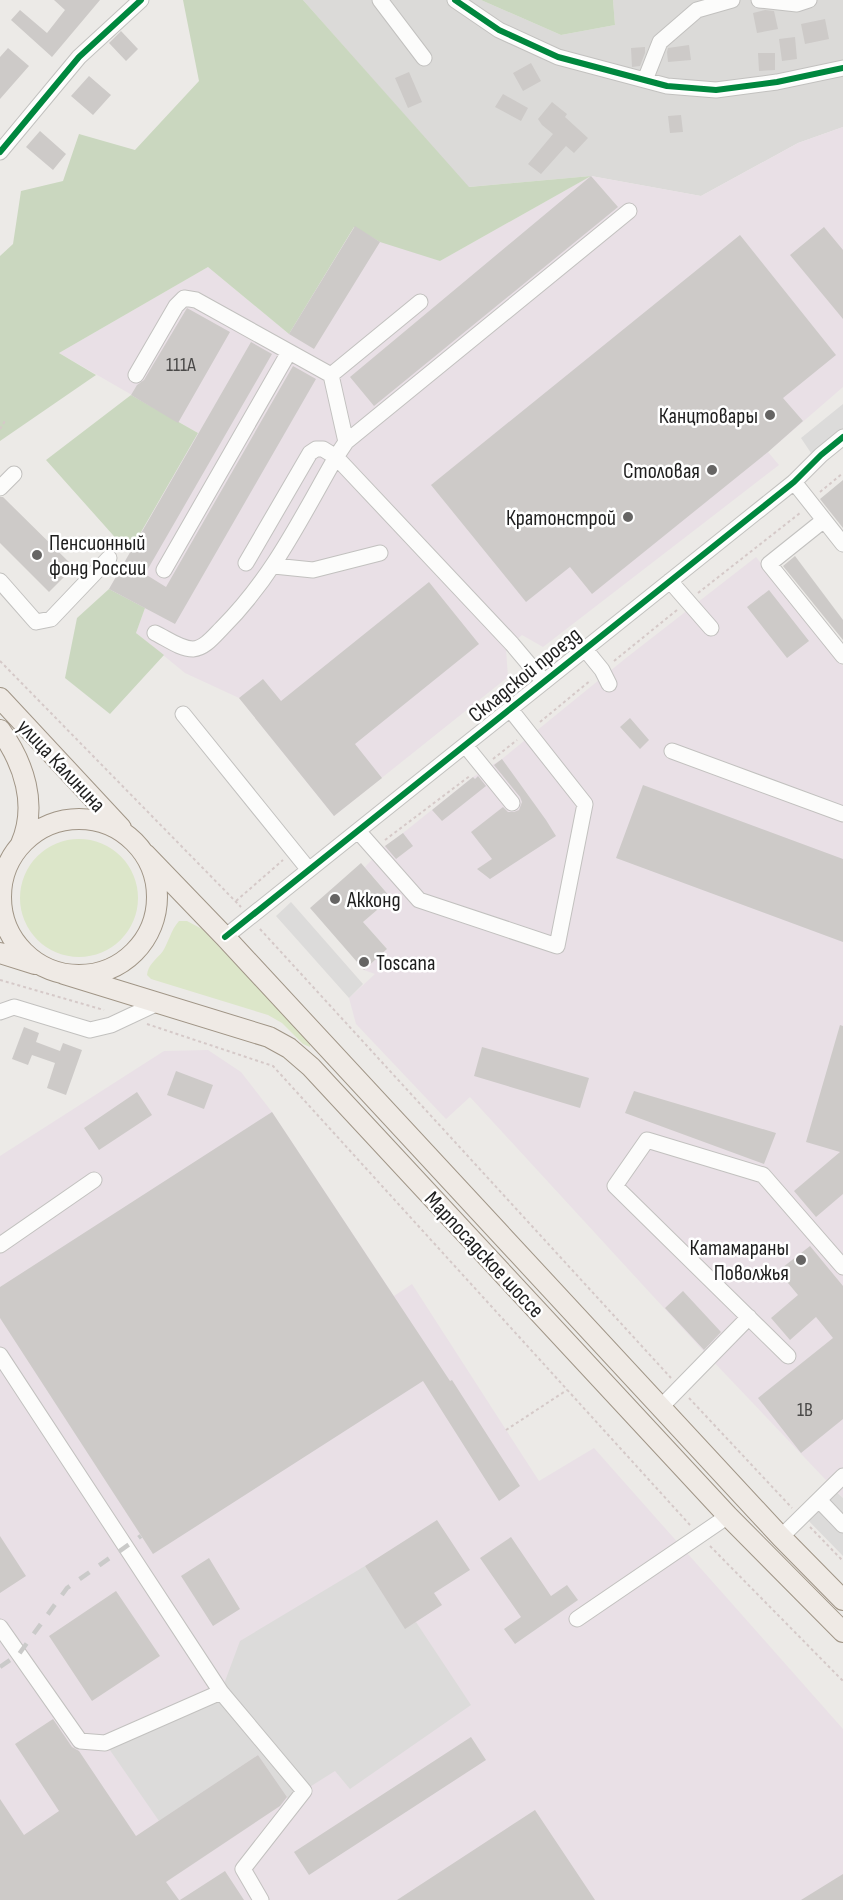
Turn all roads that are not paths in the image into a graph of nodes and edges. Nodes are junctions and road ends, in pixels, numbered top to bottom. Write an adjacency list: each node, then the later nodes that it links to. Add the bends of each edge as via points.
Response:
1 (141, 0): 10 (street, via 79,57)
2 (380, 0): 7 (street)
3 (455, 0): 9 (street, via 499,30 558,57)
4 (732, 0): 9 (street, via 697,10 660,42)
5 (759, 0): 6 (street, via 797,4)
6 (809, 0)
7 (424, 58)
8 (843, 68): 9 (street, via 716,90)
9 (645, 80)
10 (0, 152)
11 (629, 211): 17 (street)
12 (420, 302): 15 (street)
13 (289, 352): 14 (street, via 196,300 184,298); 15 (street); 28 (street)
14 (136, 375)
15 (331, 375): 17 (street)
16 (843, 437): 20 (street, Складской проезд)
17 (346, 442): 18 (street)
18 (336, 457): 26 (street, via 323,449 316,448 310,453); 27 (street); 36 (street)
19 (14, 474): 21 (street)
20 (794, 482): 22 (street); 30 (street, Складской проезд)
21 (0, 488)
22 (824, 520): 23 (street); 34 (street, via 769,564)
23 (843, 544)
24 (380, 553): 27 (street, via 313,570)
25 (109, 558): 29 (street, via 51,619 36,622)
26 (246, 563)
27 (274, 566): 32 (street, via 244,606 205,645 182,647)
28 (164, 570)
29 (0, 581)
30 (670, 581): 31 (street); 33 (street, Складской проезд)
31 (711, 628)
32 (155, 633)
33 (585, 649): 35 (street); 36 (street, Складской проезд)
34 (843, 656)
35 (606, 677)
36 (544, 682): 38 (street, Складской проезд)
37 (0, 699): 46 (main road, улица Калинина)
38 (510, 709): 41 (street, Складской проезд); 45 (street, via 585,804 557,946 419,900)
39 (183, 714): 49 (street)
40 (0, 730): 47 (main road, улица Калинина, via 18,759 28,794 25,834)
41 (465, 745): 43 (street); 45 (street, Складской проезд)
42 (672, 751): 44 (street)
43 (512, 803)
44 (843, 814)
45 (358, 831): 49 (street, Складской проезд)
46 (124, 832): 47 (main road, via 99,821 73,819 39,829); 48 (main road)
47 (12, 852): 52 (main road, via 2,882 6,926 25,954)
48 (145, 854): 50 (main road, Марпосадское шоссе); 53 (main road, via 157,883 158,902 145,940 131,956 105,971)
49 (309, 870): 50 (street, Складской проезд)
50 (225, 937): 62 (main road, Марпосадское шоссе)
51 (0, 953): 52 (main road)
52 (44, 967): 53 (main road)
53 (64, 974): 54 (main road, Марпосадское шоссе)
54 (160, 1002): 55 (street, via 111,1025 90,1030 14,1007); 65 (main road, Марпосадское шоссе, via 269,1037 311,1067)
55 (0, 1012)
56 (94, 1180): 57 (street)
57 (0, 1245)
58 (843, 1267): 59 (street, via 763,1175 647,1140 615,1186)
59 (749, 1317): 61 (street); 62 (street)
60 (0, 1354): 72 (street)
61 (788, 1356)
62 (660, 1408): 67 (main road, Марпосадское шоссе)
63 (843, 1476): 64 (street)
64 (819, 1500): 66 (street); 67 (street)
65 (728, 1516): 69 (street); 71 (main road, Марпосадское шоссе)
66 (843, 1525)
67 (781, 1537): 68 (main road, Марпосадское шоссе)
68 (843, 1600)
69 (578, 1619)
70 (0, 1627): 72 (street, via 80,1741 105,1743)
71 (843, 1632)
72 (221, 1692): 73 (street, via 303,1791 243,1869)
73 (261, 1900)

